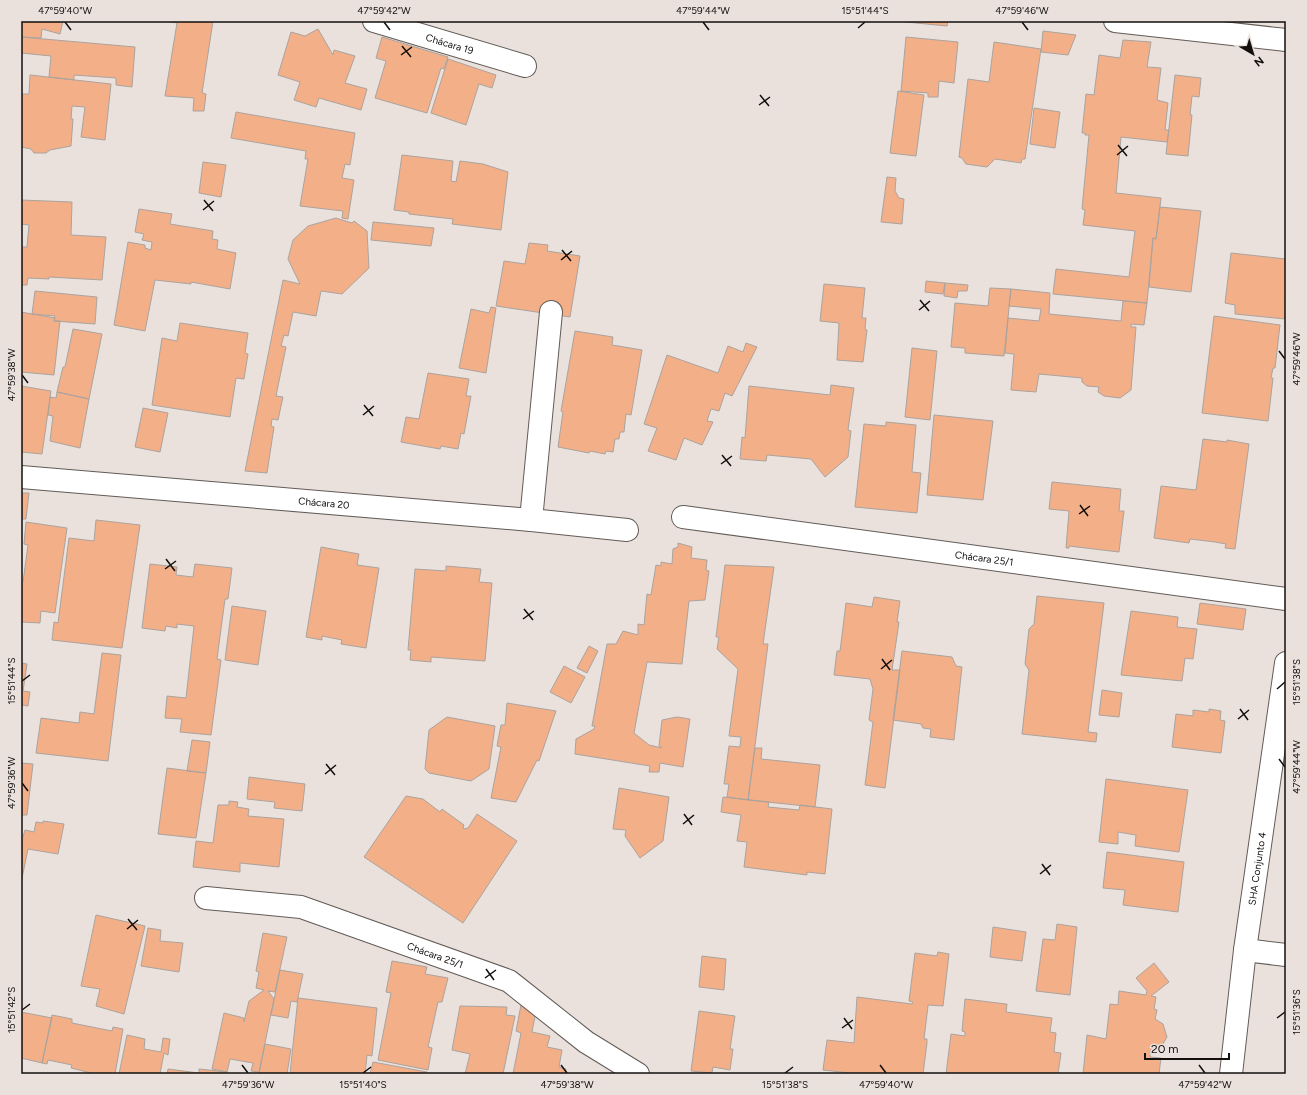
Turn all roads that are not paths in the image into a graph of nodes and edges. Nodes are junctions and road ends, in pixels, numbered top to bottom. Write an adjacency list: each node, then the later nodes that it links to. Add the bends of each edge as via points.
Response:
1 (374, 21): 4 (street, Chácara 19)
2 (1116, 21): 3 (street)
3 (1286, 40)
4 (524, 66)
5 (551, 312): 8 (street)
6 (21, 477): 8 (street, Chácara 20)
7 (683, 517): 10 (street, Chácara 25/1)
8 (531, 520): 9 (street, Chácara 20)
9 (627, 530)
10 (1286, 599)
11 (1286, 663): 12 (street, SHA Conjunto 4)
12 (1278, 765): 14 (street, SHA Conjunto 4)
13 (206, 898): 16 (street, Chácara 25/1, via 300,907 509,981 586,1042)
14 (1245, 950): 15 (street); 17 (street, SHA Conjunto 4)
15 (1286, 955)
16 (638, 1074)
17 (1230, 1074)

